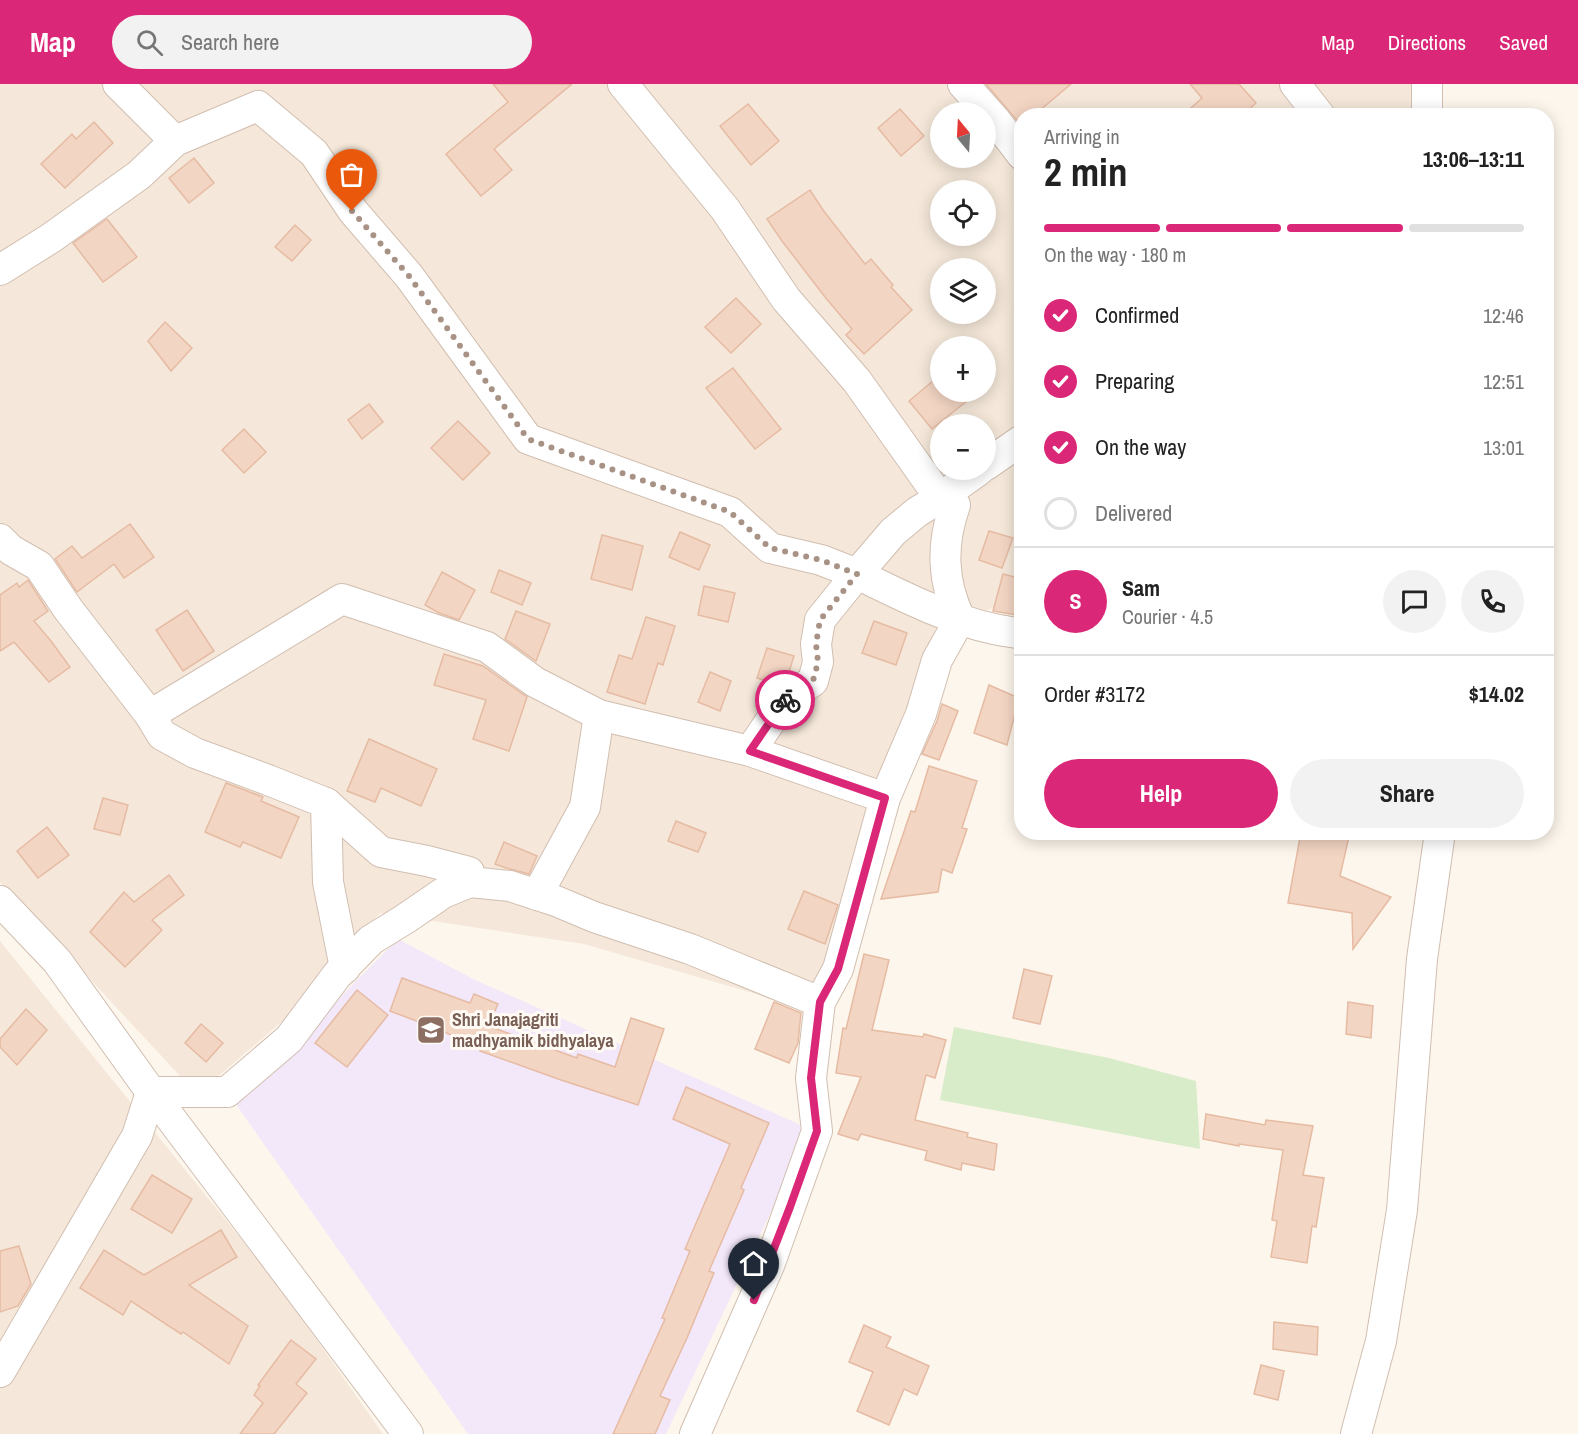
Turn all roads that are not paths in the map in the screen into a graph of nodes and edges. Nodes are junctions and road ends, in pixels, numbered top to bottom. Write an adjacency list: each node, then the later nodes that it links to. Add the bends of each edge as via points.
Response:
1 (118, 84): 9 (street)
2 (623, 84): 15 (street, via 725,209 786,299 857,381)
3 (963, 84): 10 (street)
4 (1295, 84): 7 (street)
5 (1427, 84): 8 (street)
6 (251, 95): 9 (street); 17 (street, via 315,153 352,211 409,276 528,439 730,512 770,548 821,560)
7 (1314, 108)
8 (1427, 108)
9 (175, 141): 11 (street, via 139,175)
10 (1014, 145)
11 (0, 270)
12 (1014, 446): 13 (street)
13 (996, 458)
14 (965, 480): 15 (street)
15 (940, 498): 17 (street, via 893,532); 18 (street, via 955,505 944,551 951,600)
16 (4, 549): 20 (street, via 39,566)
17 (857, 574): 18 (street); 22 (street, via 820,620 813,681 785,700)
18 (960, 619): 19 (street); 23 (street, via 937,660 921,714)
19 (1014, 633)
20 (150, 715): 21 (street, via 342,599 487,647 535,682); 24 (street, via 162,735 195,753)
21 (599, 715): 22 (street); 27 (street, via 585,807)
22 (750, 751): 23 (street)
23 (885, 798): 30 (street, via 838,969)
24 (326, 803): 26 (street, via 381,852 469,872); 29 (street, via 328,882)
25 (1439, 840): 35 (street, via 1422,959 1402,1210 1381,1341)
26 (470, 882): 27 (street, via 510,886); 29 (street, via 443,893 371,940)
27 (537, 895): 30 (street, via 690,949)
28 (0, 901): 31 (street, via 57,961)
29 (345, 968): 31 (street, via 289,1039 227,1092)
30 (820, 1002): 34 (street, via 811,1078 817,1131 766,1272)
31 (152, 1092): 32 (street, via 137,1136); 33 (street)
32 (0, 1372)
33 (408, 1434)
34 (695, 1434)
35 (1356, 1434)

